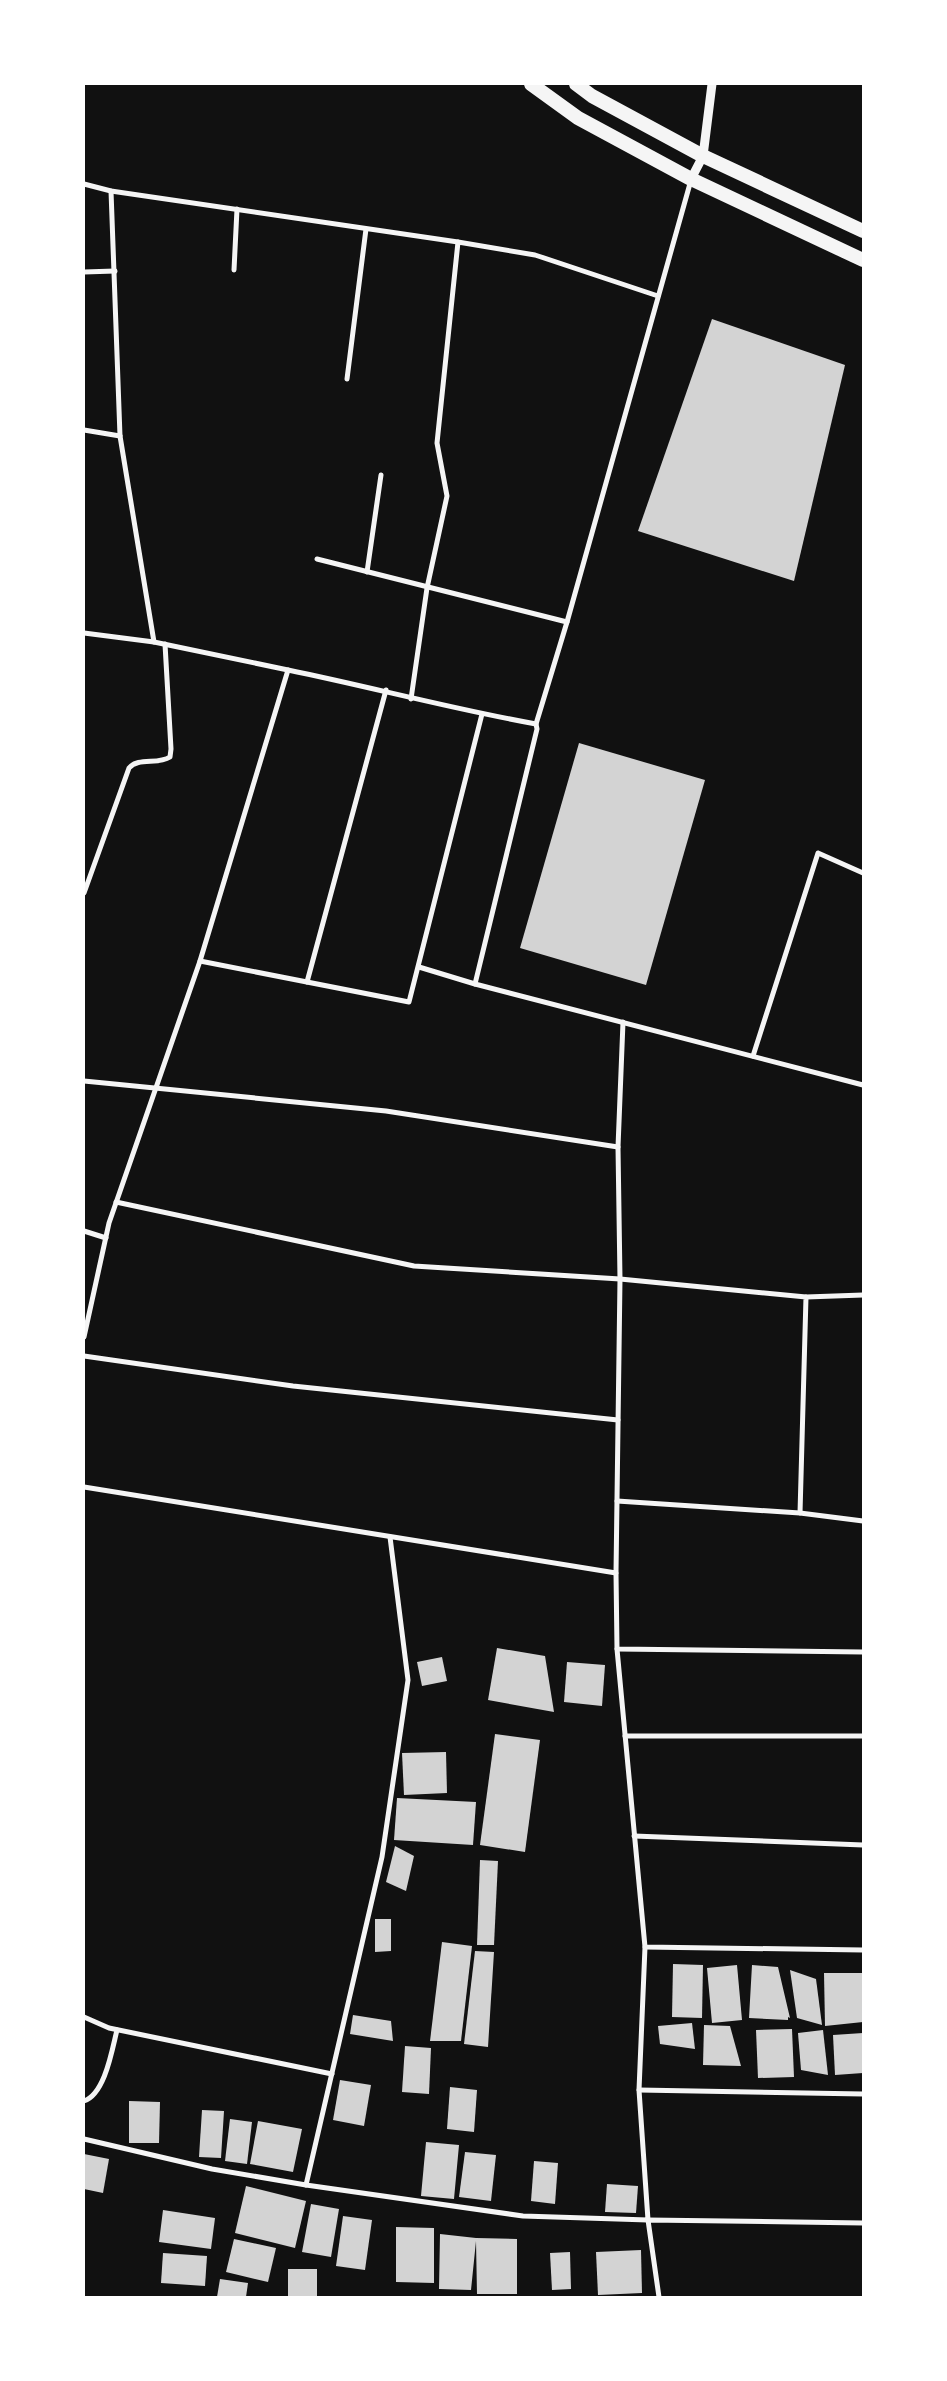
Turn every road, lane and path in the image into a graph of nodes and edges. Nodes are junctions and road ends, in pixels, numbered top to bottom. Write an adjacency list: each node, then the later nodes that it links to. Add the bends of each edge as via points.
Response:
1 (531, 84): 5 (highway, via 578,118)
2 (576, 84): 4 (highway)
3 (712, 84): 4 (street)
4 (702, 156): 5 (street); 10 (highway)
5 (691, 179): 12 (highway); 16 (street)
6 (84, 184): 7 (street)
7 (111, 191): 8 (street); 14 (street)
8 (237, 209): 9 (street); 13 (street)
9 (366, 229): 11 (street); 17 (street)
10 (863, 231)
11 (458, 242): 16 (street, via 535,255); 23 (street, via 437,443 447,496)
12 (863, 260)
13 (234, 270)
14 (115, 271): 15 (street); 19 (street)
15 (84, 272)
16 (658, 296): 24 (street)
17 (347, 379)
18 (84, 430): 19 (street)
19 (120, 436): 26 (street)
20 (381, 475): 22 (street)
21 (317, 559): 22 (street)
22 (367, 572): 23 (street)
23 (427, 588): 24 (street); 30 (street)
24 (567, 622): 32 (street)
25 (84, 634): 26 (street)
26 (154, 642): 27 (street)
27 (165, 644): 28 (street); 34 (street, via 170,757 163,761 136,763 129,768)
28 (288, 670): 29 (street); 35 (street)
29 (386, 690): 30 (street); 37 (street)
30 (411, 699): 31 (street)
31 (482, 714): 32 (street); 36 (street)
32 (536, 724): 38 (street)
33 (863, 873): 40 (street, via 818,853)
34 (84, 893)
35 (200, 961): 37 (street); 43 (street)
36 (419, 967): 37 (street, via 409,1002); 38 (street)
37 (307, 982)
38 (475, 984): 39 (street)
39 (623, 1022): 40 (street); 44 (street)
40 (753, 1056): 42 (street)
41 (84, 1081): 43 (street)
42 (863, 1085)
43 (157, 1089): 44 (street, via 386,1112); 45 (street)
44 (618, 1147): 48 (street)
45 (116, 1202): 47 (street); 48 (street, via 414,1266)
46 (84, 1230): 47 (street)
47 (106, 1238): 51 (street)
48 (620, 1279): 50 (street); 53 (street)
49 (863, 1295): 50 (street)
50 (806, 1297): 56 (street)
51 (84, 1337)
52 (84, 1356): 53 (street, via 293,1386)
53 (618, 1420): 55 (street)
54 (84, 1487): 58 (street)
55 (617, 1501): 56 (street); 59 (street)
56 (800, 1513): 57 (street)
57 (863, 1521)
58 (390, 1537): 59 (street); 70 (street, via 408,1680 382,1856)
59 (616, 1574): 60 (street)
60 (617, 1650): 61 (street); 62 (street)
61 (863, 1652)
62 (625, 1736): 63 (street); 64 (street)
63 (863, 1736)
64 (634, 1836): 65 (street); 66 (street)
65 (863, 1845)
66 (645, 1946): 67 (street); 71 (street)
67 (863, 1950)
68 (84, 2017): 69 (street)
69 (117, 2030): 70 (street); 73 (street, via 102,2082 91,2098)
70 (332, 2074): 75 (street)
71 (640, 2090): 72 (street); 76 (street)
72 (863, 2094)
73 (84, 2101)
74 (84, 2139): 75 (street, via 212,2169)
75 (306, 2184): 76 (street, via 523,2216)
76 (648, 2220): 77 (street); 78 (street)
77 (863, 2223)
78 (660, 2297)

